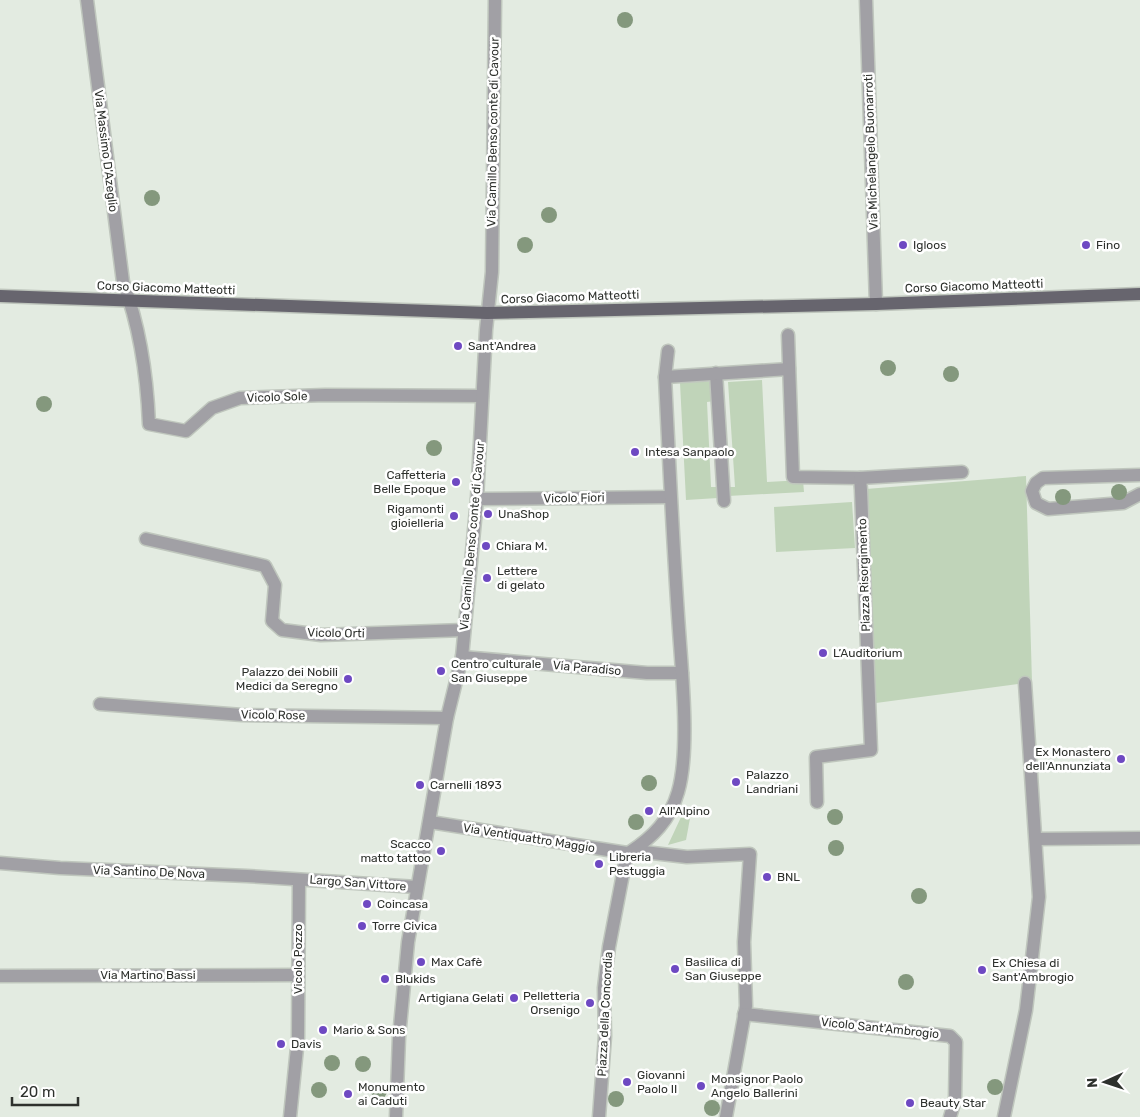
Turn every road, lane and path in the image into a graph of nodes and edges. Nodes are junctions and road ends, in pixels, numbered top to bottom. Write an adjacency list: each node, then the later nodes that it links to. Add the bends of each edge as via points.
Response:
1 (87, 0): 6 (street, Via Massimo D'Azeglio, via 124,282)
2 (495, 0): 8 (street, Via Camillo Benso conte di Cavour, via 492,272)
3 (866, 0): 7 (street, Via Michelangelo Buonarroti)
4 (1140, 294): 7 (main road, Corso Giacomo Matteotti)
5 (0, 296): 6 (main road, Corso Giacomo Matteotti)
6 (130, 300): 8 (main road, Corso Giacomo Matteotti); 14 (street, Vicolo Sole, via 148,388 149,424 186,431 212,408 240,398)
7 (876, 304): 8 (main road, Corso Giacomo Matteotti)
8 (487, 313): 14 (street, Via Camillo Benso conte di Cavour)
9 (788, 335): 11 (street)
10 (668, 351): 13 (street)
11 (789, 369): 12 (street); 17 (street, via 793,477)
12 (716, 373): 13 (street); 21 (street)
13 (665, 377): 19 (street)
14 (482, 396): 20 (street, Via Camillo Benso conte di Cavour)
15 (962, 472): 17 (street)
16 (1140, 476): 18 (street, via 1043,478 1032,491 1036,503 1048,509 1123,503)
17 (860, 478): 29 (street, Piazza Risorgimento, via 872,750 816,757)
18 (1140, 494)
19 (670, 496): 20 (street, Vicolo Fiori); 25 (street)
20 (477, 499): 23 (street, Via Camillo Benso conte di Cavour)
21 (724, 501)
22 (146, 539): 23 (street, Vicolo Orti, via 265,566 276,585 272,621 282,630 321,635)
23 (464, 630): 24 (street, Via Camillo Benso conte di Cavour)
24 (462, 657): 25 (street, Via Paradiso, via 647,673); 28 (street, Via Camillo Benso conte di Cavour)
25 (682, 673): 33 (street, via 684,760 678,792 664,823 649,840)
26 (1025, 683): 32 (street)
27 (100, 704): 28 (street, Vicolo Rose, via 242,715)
28 (447, 718): 30 (street, Via Camillo Benso conte di Cavour)
29 (817, 802)
30 (430, 822): 33 (street, Via Ventiquattro Maggio); 36 (street, Via Camillo Benso conte di Cavour)
31 (1140, 838): 32 (street)
32 (1036, 839): 40 (street, via 1039,897 1026,1010)
33 (627, 853): 39 (street, Via Ventiquattro Maggio, via 688,857 750,854 744,942); 43 (street, Piazza della Concordia, via 608,947)
34 (0, 863): 35 (street, Via Santino De Nova)
35 (299, 880): 36 (street, Largo San Vittore); 37 (street, Vicolo Pozzo)
36 (417, 887): 42 (street, Via Camillo Benso conte di Cavour, via 399,1037)
37 (297, 975): 38 (street, Via Martino Bassi); 41 (street, Vicolo Pozzo, via 298,1038)
38 (0, 976)
39 (744, 1014): 44 (street); 45 (street, Vicolo Sant'Ambrogio, via 950,1036 956,1042 955,1100)
40 (1005, 1112)
41 (290, 1117)
42 (396, 1117)
43 (600, 1117)
44 (726, 1117)
45 (950, 1117)

